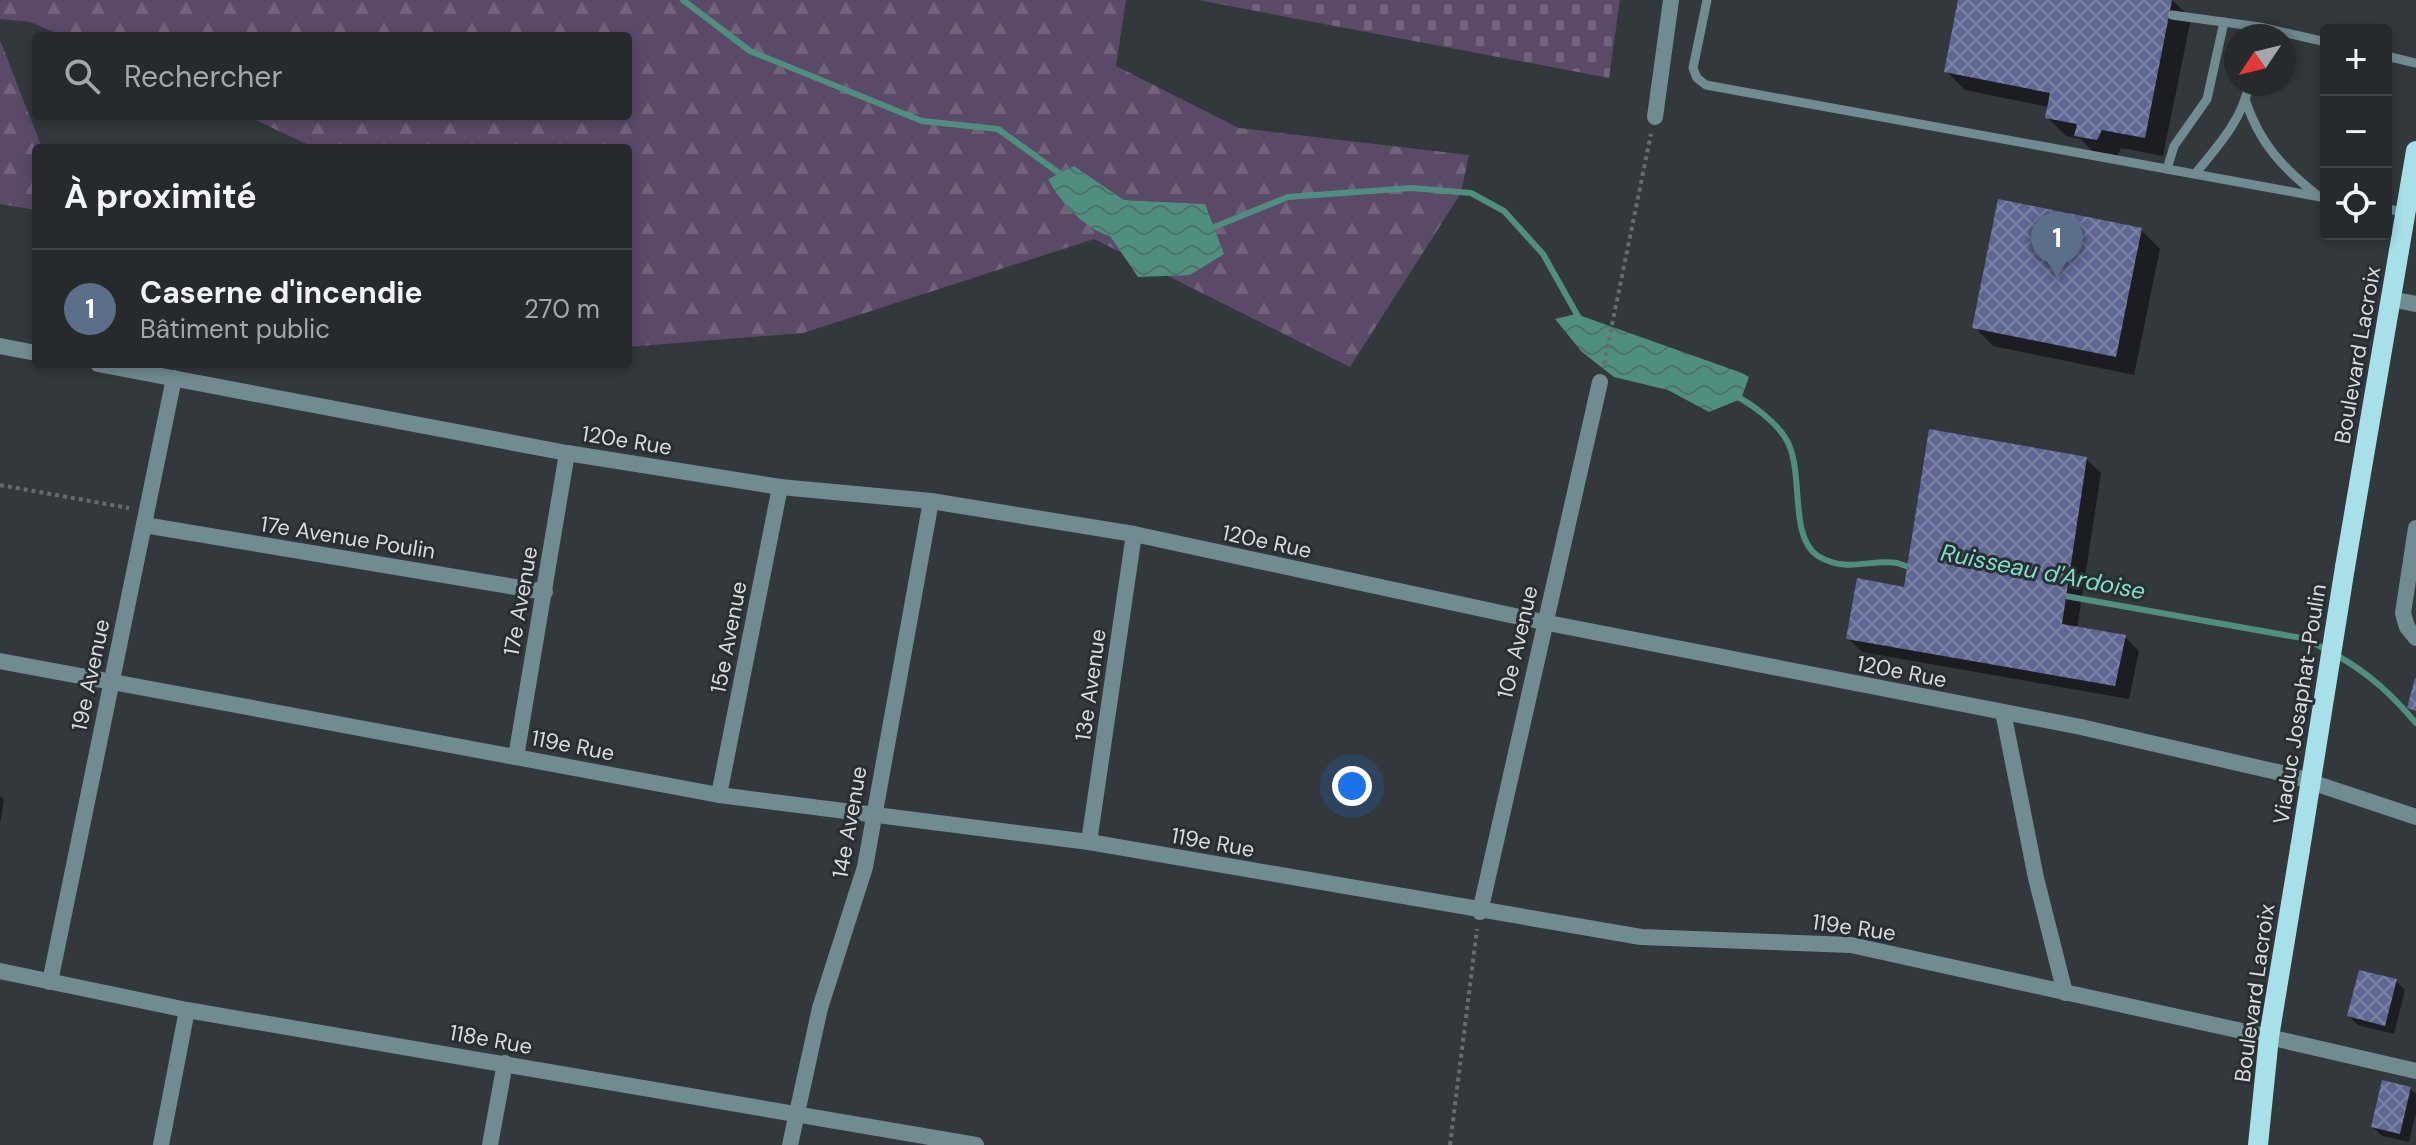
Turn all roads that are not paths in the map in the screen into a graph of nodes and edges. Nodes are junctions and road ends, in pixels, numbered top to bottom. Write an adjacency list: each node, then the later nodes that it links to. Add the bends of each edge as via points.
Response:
1 (1671, 0): 12 (street)
2 (1707, 0): 14 (lane, via 1693,68 1706,85)
3 (2172, 15): 4 (lane)
4 (2224, 22): 5 (lane); 14 (lane, via 2207,99 2174,146)
5 (2232, 24)
6 (2296, 37): 7 (lane)
7 (2320, 41)
8 (2392, 57): 9 (lane)
9 (2416, 63)
10 (2247, 96): 11 (lane)
11 (2246, 102): 15 (lane); 16 (lane, via 2255,131 2281,167)
12 (1655, 117)
13 (2416, 151): 18 (main road, Boulevard Lacroix)
14 (2167, 169): 15 (lane)
15 (2195, 174): 17 (lane)
16 (2320, 196)
17 (2320, 197)
18 (2396, 210): 19 (main road, Boulevard Lacroix)
19 (2390, 299): 20 (street); 32 (main road, Boulevard Lacroix)
20 (2416, 304)
21 (0, 346): 22 (street)
22 (32, 352)
23 (120, 368): 24 (street, 120e Rue)
24 (174, 378): 26 (street, 120e Rue); 29 (street, 19e Avenue)
25 (1600, 382): 34 (street, 10e Avenue)
26 (567, 453): 27 (street, 120e Rue); 33 (street, 17e Avenue)
27 (780, 487): 28 (street, 120e Rue); 40 (street, 15e Avenue)
28 (931, 501): 31 (street, 120e Rue); 41 (street, 14e Avenue)
29 (146, 518): 33 (street, 17e Avenue Poulin); 37 (street, 19e Avenue)
30 (2416, 528): 35 (street, via 2403,613)
31 (1134, 534): 34 (street, 120e Rue); 43 (street, 13e Avenue)
32 (2345, 567): 44 (main road, Viaduc Josaphat-Poulin, bridge)
33 (545, 592): 39 (street, 17e Avenue)
34 (1543, 622): 38 (street, 120e Rue); 45 (street, 10e Avenue)
35 (2416, 638)
36 (0, 661): 37 (street, 119e Rue)
37 (110, 681): 39 (street, 119e Rue); 47 (street, 19e Avenue)
38 (2003, 712): 42 (street, 120e Rue, via 2290,775); 48 (street)
39 (516, 757): 40 (street, 119e Rue)
40 (719, 795): 41 (street, 119e Rue)
41 (873, 814): 43 (street, 119e Rue); 53 (street, 14e Avenue, via 857,900 820,1008)
42 (2416, 817)
43 (1089, 842): 45 (street, 119e Rue)
44 (2300, 849): 50 (main road, Boulevard Lacroix)
45 (1480, 912): 48 (street, 119e Rue, via 1641,937 1851,945)
46 (0, 971): 47 (street, 118e Rue)
47 (50, 982): 49 (street, 118e Rue)
48 (2065, 993): 50 (street, 119e Rue)
49 (187, 1010): 51 (street, 118e Rue); 54 (street)
50 (2269, 1037): 52 (street, 119e Rue); 58 (main road, Boulevard Lacroix)
51 (505, 1063): 53 (street, 118e Rue); 55 (street)
52 (2416, 1071)
53 (795, 1112): 56 (street, 14e Avenue); 57 (street, 118e Rue)
54 (161, 1145)
55 (490, 1145)
56 (790, 1145)
57 (976, 1145)
58 (2258, 1145)

